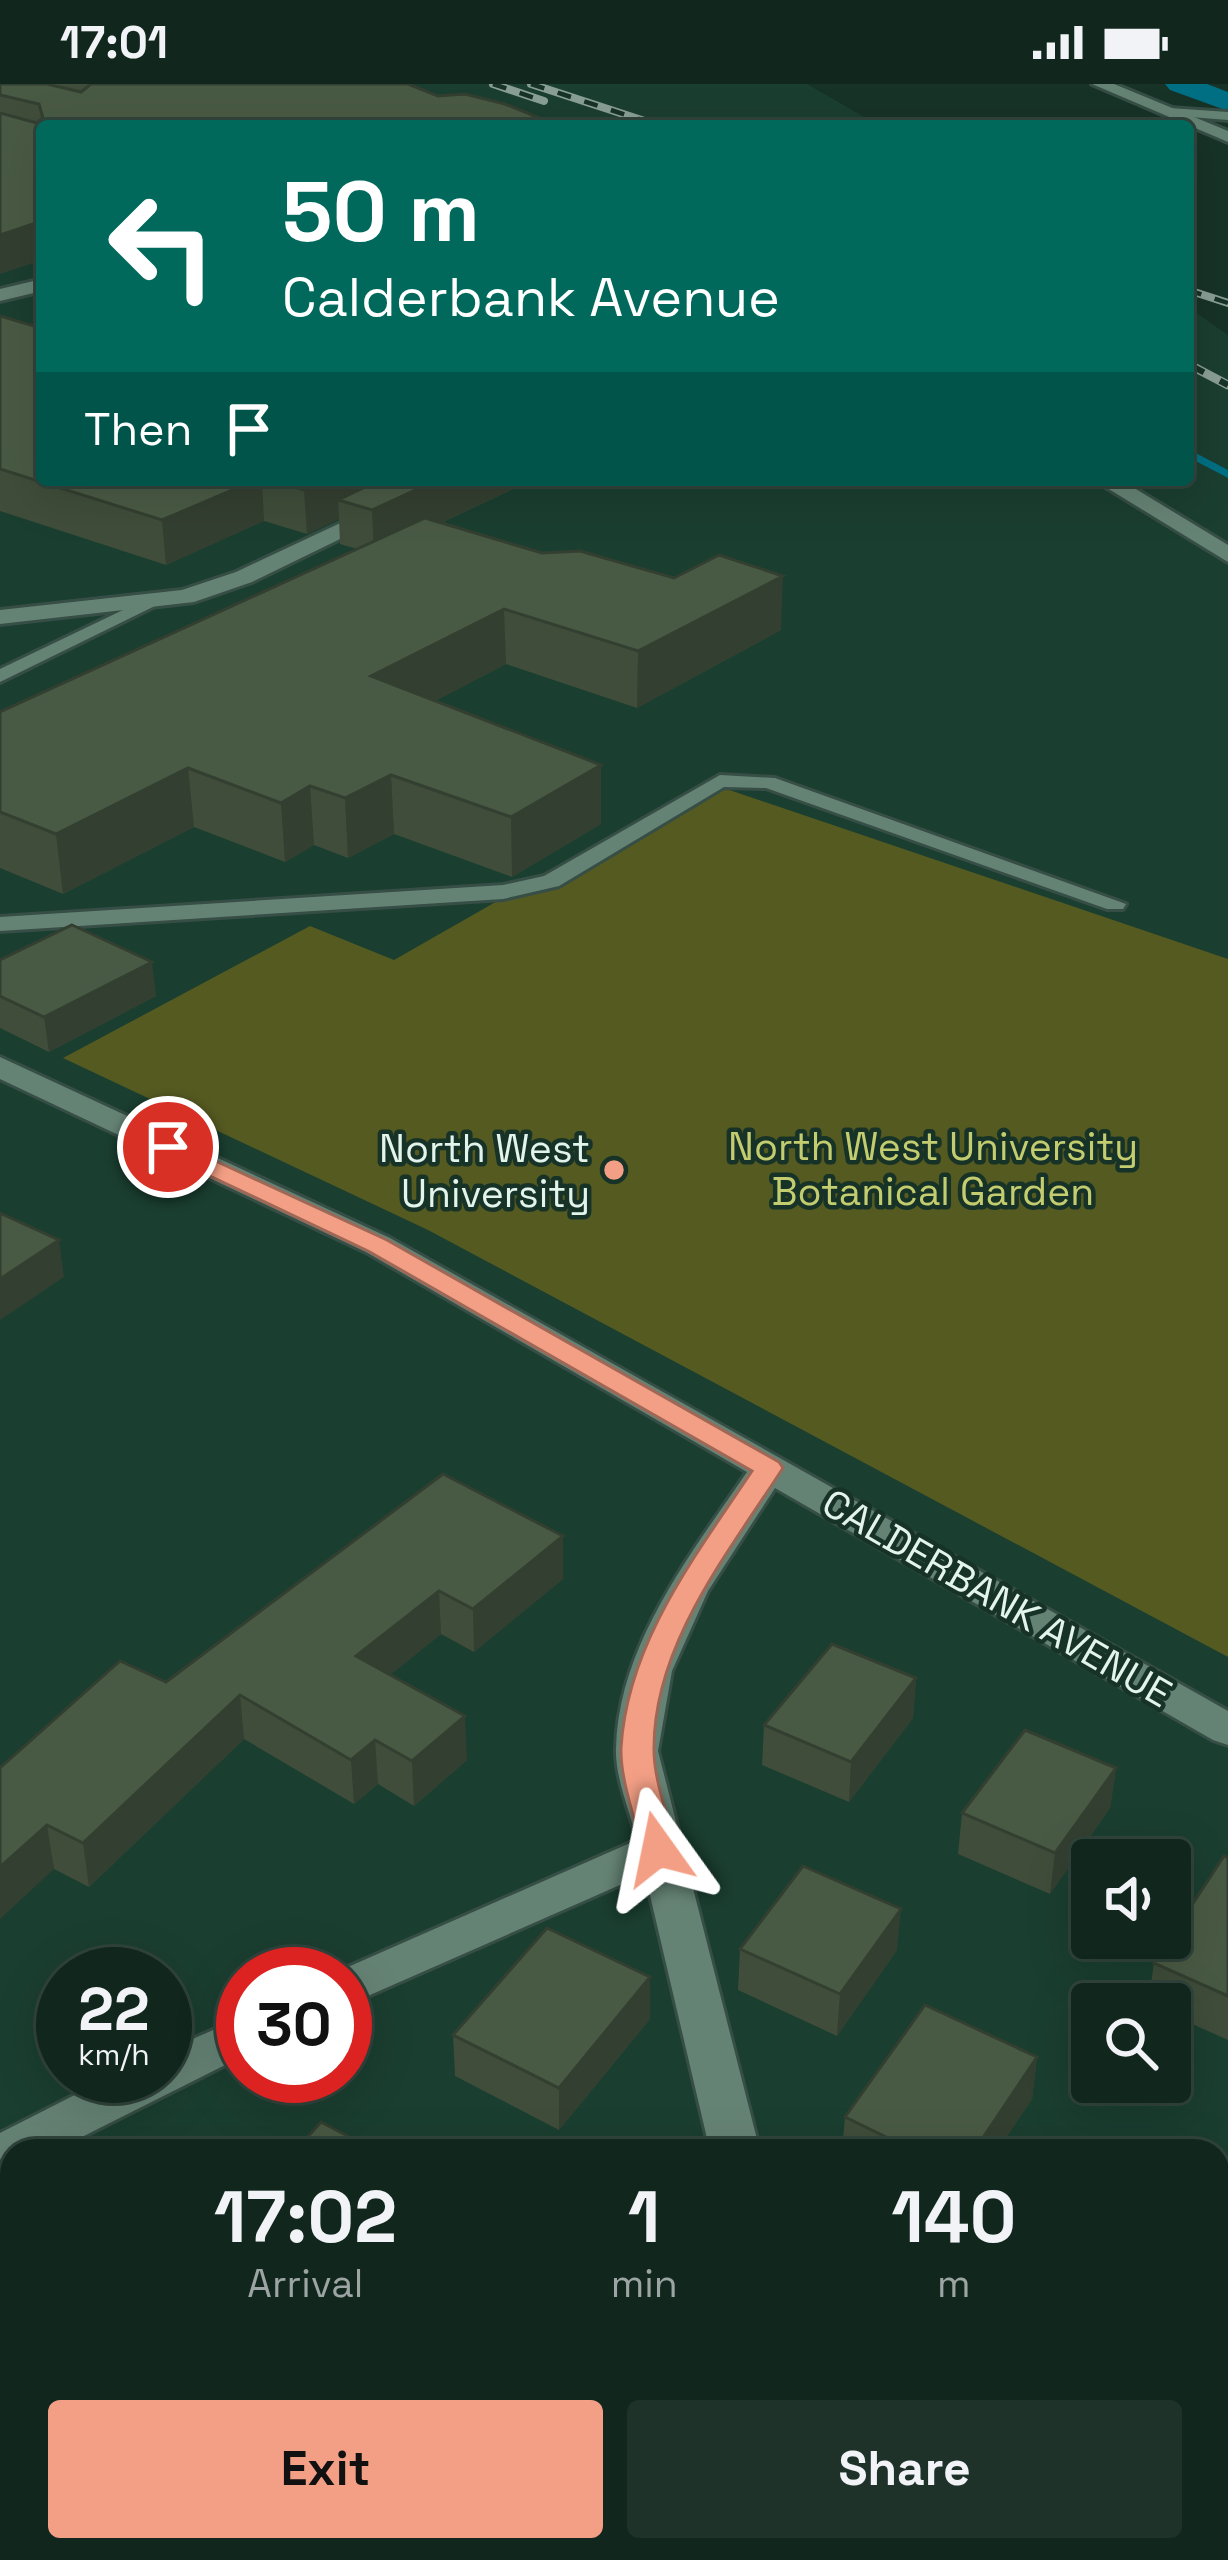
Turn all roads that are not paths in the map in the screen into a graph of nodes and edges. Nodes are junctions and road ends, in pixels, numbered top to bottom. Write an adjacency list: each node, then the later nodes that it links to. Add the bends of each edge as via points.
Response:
1 (1100, 84): 2 (street)
2 (1169, 112): 3 (lane); 4 (street)
3 (1228, 116)
4 (1188, 120)
5 (1194, 123): 6 (street)
6 (1228, 137)
7 (36, 286): 8 (street)
8 (0, 295)
9 (437, 486): 12 (street, via 244,577)
10 (1115, 486): 11 (street)
11 (1228, 555)
12 (154, 602): 13 (street); 14 (lane)
13 (0, 617)
14 (0, 676)
15 (1115, 904): 16 (lane, via 743,780 721,781 551,881 503,892)
16 (0, 924)
17 (0, 1067): 18 (street, CALDERBANK AVENUE, via 378,1245)
18 (769, 1468): 19 (street, CALDERBANK AVENUE); 20 (street, via 688,1590 651,1671 637,1751)
19 (1228, 1730)
20 (658, 1849): 21 (street); 24 (street)
21 (372, 1976)
22 (103, 2103): 23 (street)
23 (33, 2139)
24 (732, 2139)

